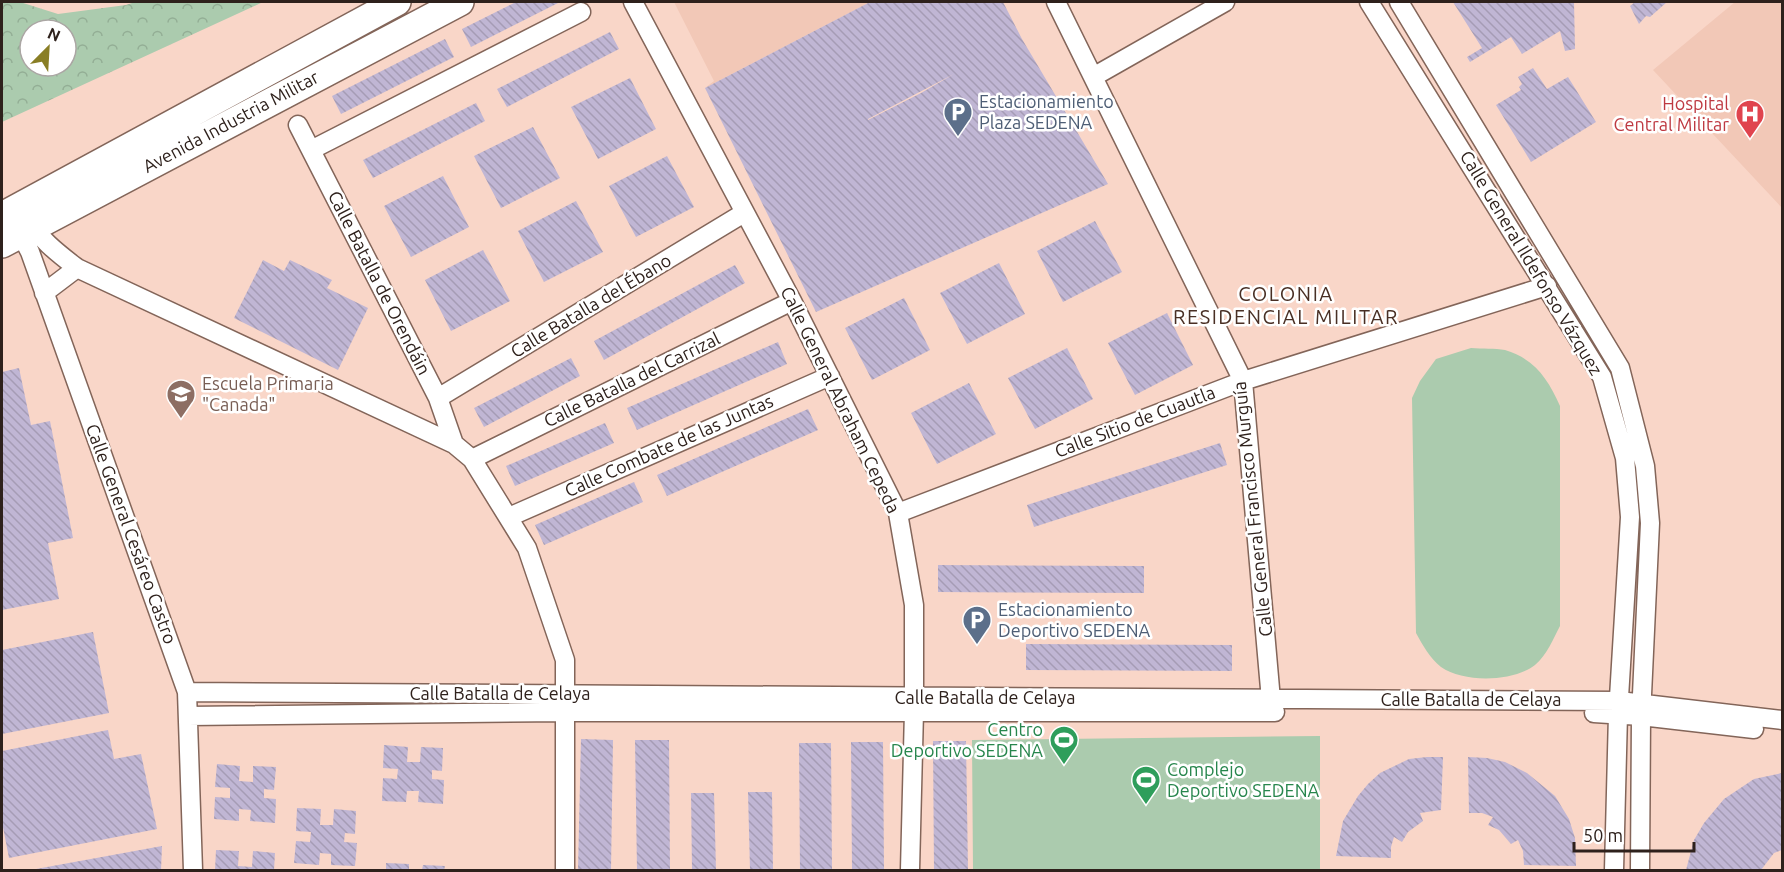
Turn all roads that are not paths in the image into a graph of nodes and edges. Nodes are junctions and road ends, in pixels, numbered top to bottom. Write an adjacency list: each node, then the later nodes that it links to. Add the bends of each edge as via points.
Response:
1 (397, 2): 12 (main road, Avenida Industria Militar)
2 (460, 2): 14 (main road, Avenida Industria Militar)
3 (633, 2): 13 (street, Calle General Abraham Cepeda)
4 (1056, 2): 9 (street, Calle General Francisco Murguía)
5 (1225, 2): 9 (street)
6 (1369, 2): 17 (street, Calle General Ildefonso Vázquez)
7 (1399, 2): 31 (street, Calle General Ildefonso Vázquez, via 1620,368 1645,466 1650,523)
8 (581, 12): 11 (street)
9 (1093, 77): 20 (street, Calle General Francisco Murguía)
10 (298, 126): 11 (street, Calle Batalla de Orendáin)
11 (311, 150): 21 (street, Calle Batalla de Orendáin)
12 (10, 210): 14 (street, Calle General Cesáreo Castro)
13 (744, 213): 18 (street, Calle General Abraham Cepeda); 21 (street, Calle Batalla del Ébano)
14 (19, 236): 15 (street, via 55,251); 16 (street, Calle General Cesáreo Castro)
15 (77, 268): 16 (street); 22 (street)
16 (42, 286): 26 (street, Calle General Cesáreo Castro)
17 (1547, 286): 20 (street, Calle Sitio de Cuautla); 30 (street, Calle General Ildefonso Vázquez, via 1602,377 1625,458 1630,516)
18 (792, 302): 19 (street, Calle General Abraham Cepeda); 23 (street, Calle Batalla del Carrizal)
19 (830, 376): 24 (street, Calle General Abraham Cepeda); 25 (street, Calle Combate de las Juntas)
20 (1243, 381): 24 (street, Calle Sitio de Cuautla); 27 (street, Calle General Francisco Murguía)
21 (438, 398): 22 (street, Calle Batalla de Orendáin)
22 (454, 444): 23 (street)
23 (472, 459): 25 (street)
24 (898, 513): 29 (street, Calle General Abraham Cepeda, via 914,605)
25 (509, 517): 28 (street, via 527,548 565,660)
26 (187, 692): 28 (street, Calle Batalla de Celaya); 32 (street, Calle General Cesáreo Castro)
27 (1271, 700): 29 (street, Calle Batalla de Celaya); 30 (street, Calle Batalla de Celaya)
28 (565, 703): 29 (street, Calle Batalla de Celaya); 32 (street, Calle Batalla de Celaya); 36 (street)
29 (914, 704): 30 (street, Calle Batalla de Celaya); 37 (street, Calle General Abraham Cepeda)
30 (1618, 707): 31 (street, Calle Batalla de Celaya); 38 (street, Calle General Ildefonso Vázquez)
31 (1641, 709): 33 (street, Calle Batalla de Celaya); 34 (street, Calle Batalla de Celaya); 39 (street, Calle General Ildefonso Vázquez)
32 (188, 716): 35 (street, Calle General Cesáreo Castro)
33 (1782, 720)
34 (1782, 732)
35 (193, 870)
36 (565, 870)
37 (910, 870)
38 (1614, 870)
39 (1640, 870)

